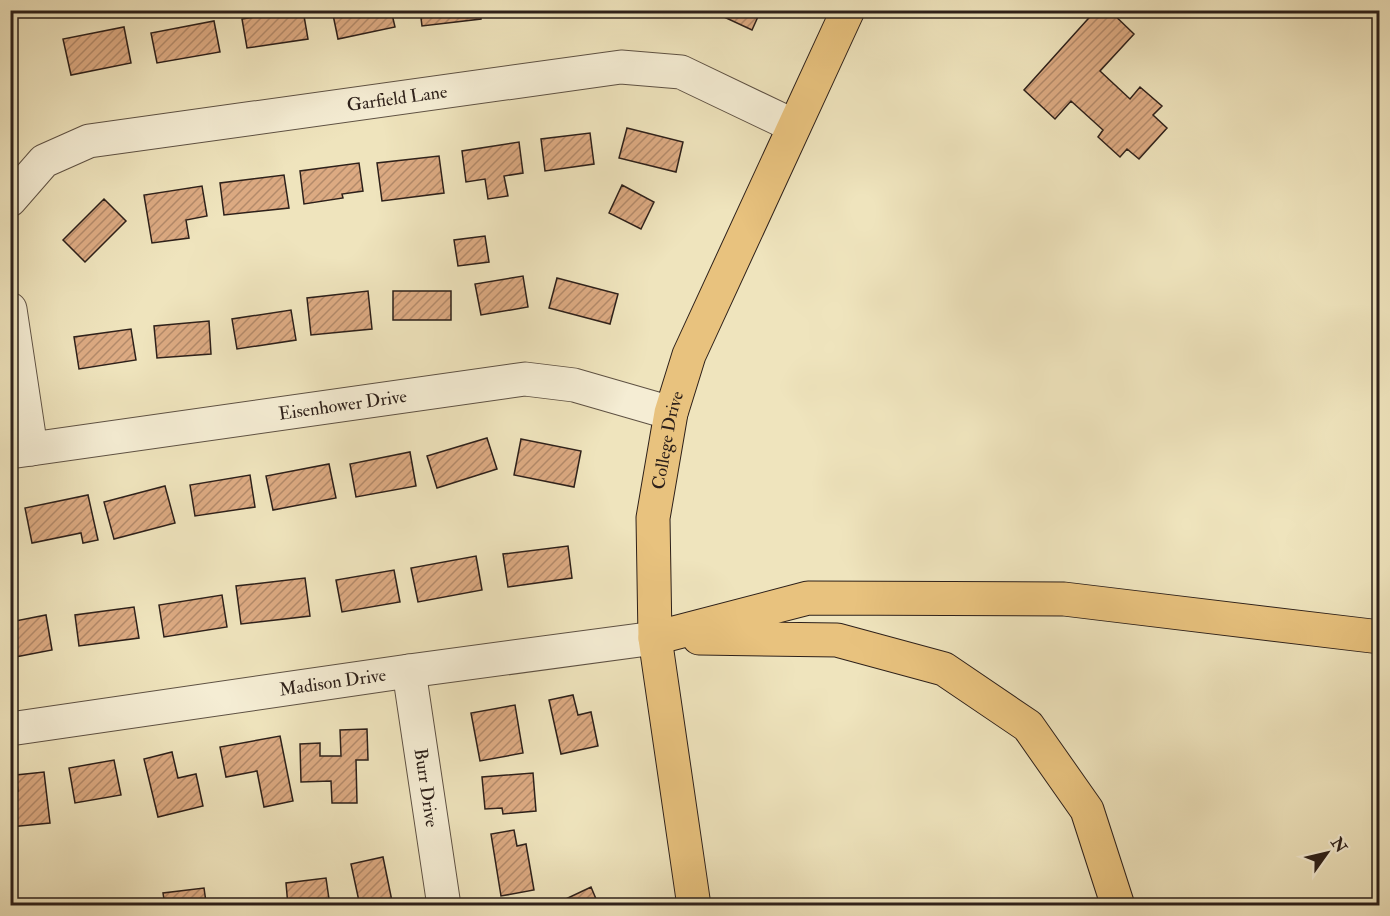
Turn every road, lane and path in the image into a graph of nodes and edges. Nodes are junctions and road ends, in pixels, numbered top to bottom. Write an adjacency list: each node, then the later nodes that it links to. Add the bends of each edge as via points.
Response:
1 (848, 10): 2 (main road, College Drive)
2 (794, 126): 3 (street, Garfield Lane, via 681,72 621,67 89,141 44,161); 5 (main road, College Drive, via 689,355)
3 (17, 180)
4 (10, 309): 6 (street)
5 (671, 413): 6 (street, Eisenhower Drive, via 574,385 525,379); 8 (main road, College Drive, via 653,518)
6 (21, 451)
7 (1380, 637): 8 (main road, via 1064,599 808,598)
8 (655, 638): 9 (street, Madison Drive); 12 (main road, College Drive); 13 (main road, via 837,640 944,669 1028,726 1087,810)
9 (409, 671): 10 (street, Madison Drive); 11 (street, Burr Drive)
10 (10, 729)
11 (444, 906)
12 (694, 906)
13 (1118, 906)

